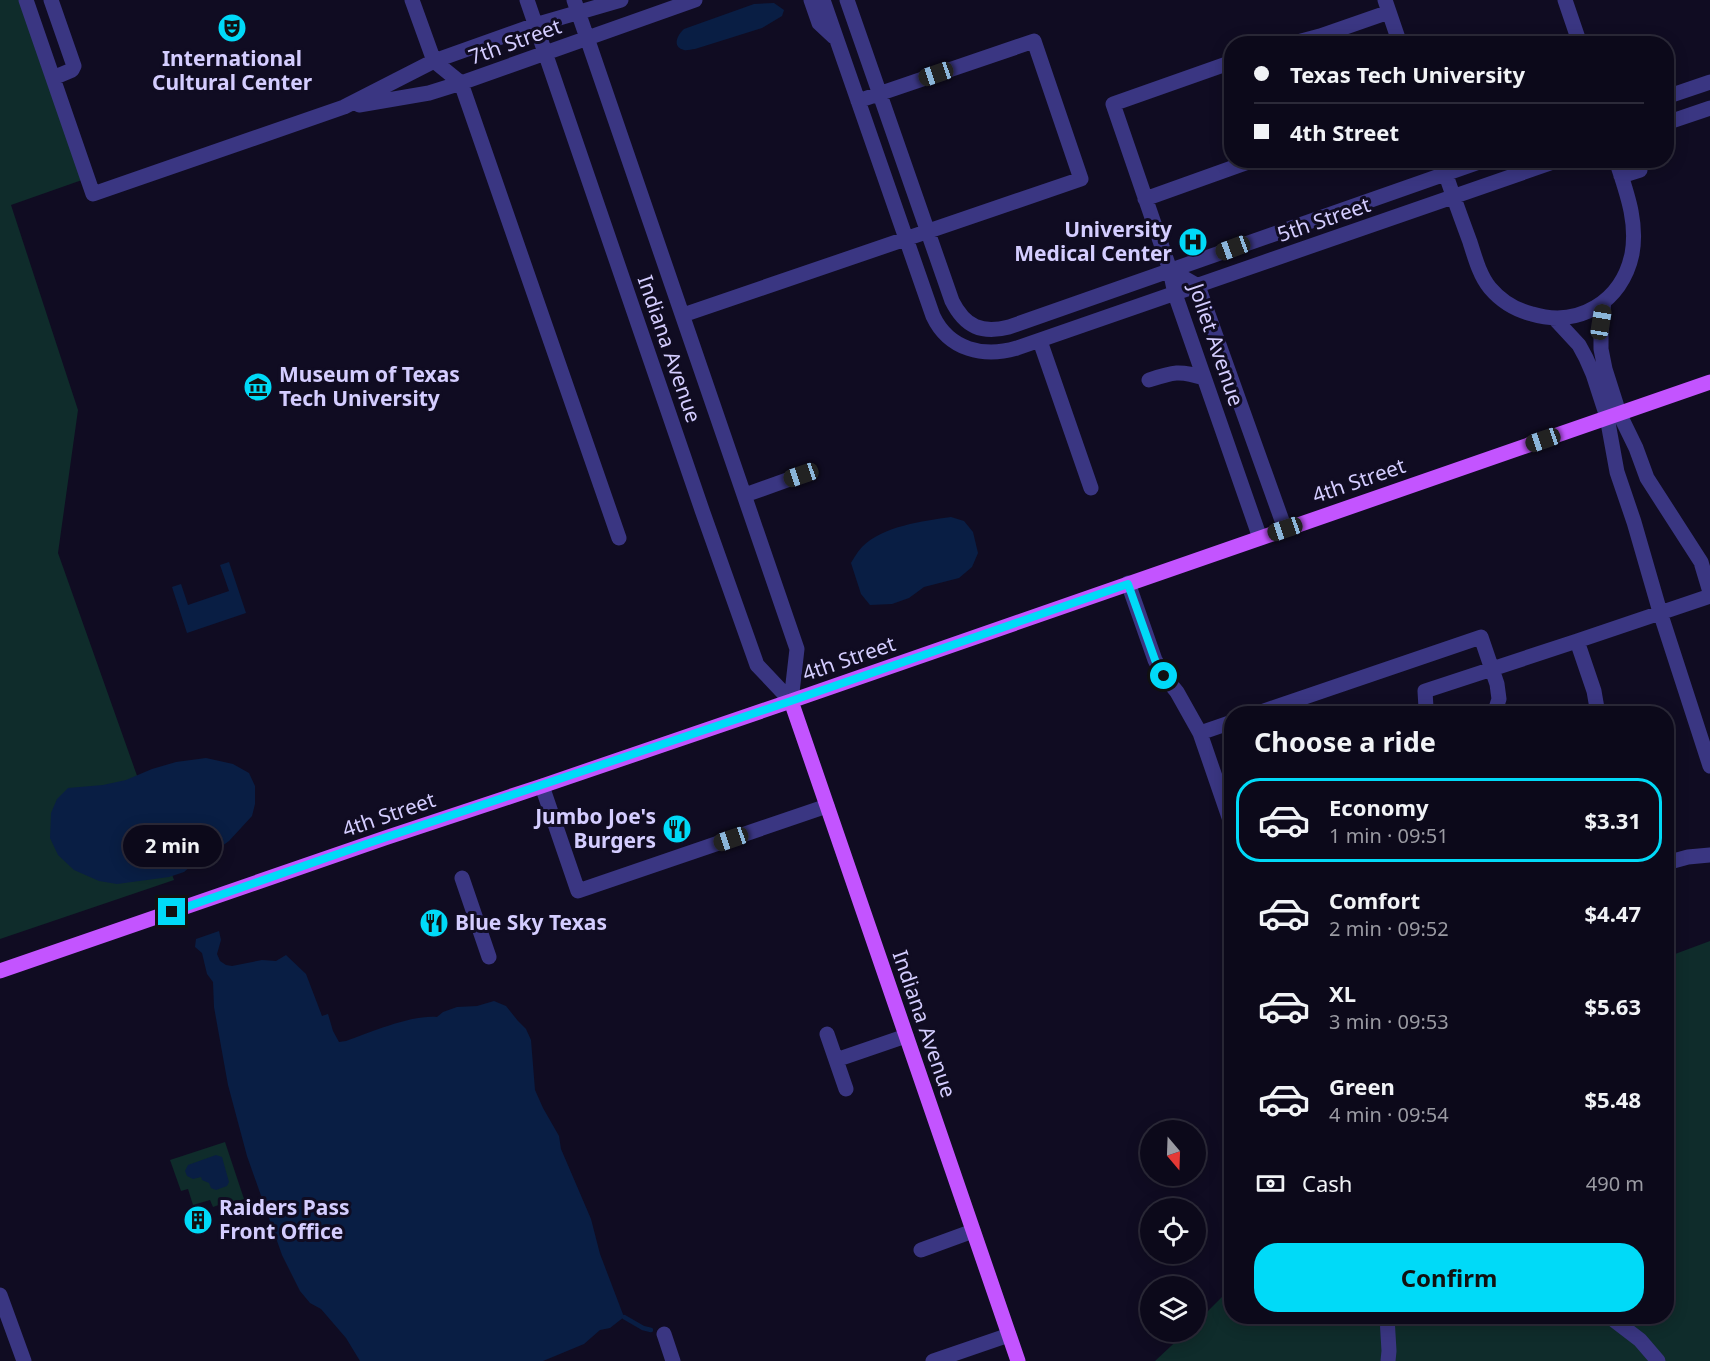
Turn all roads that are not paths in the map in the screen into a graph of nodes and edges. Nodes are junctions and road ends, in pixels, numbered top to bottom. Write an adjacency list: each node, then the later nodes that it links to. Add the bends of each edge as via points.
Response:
1 (26, 0): 22 (street)
2 (51, 0): 22 (street, via 74,66)
3 (412, 0): 20 (street)
4 (527, 0): 13 (street, Indiana Avenue)
5 (621, 0): 11 (street, 7th Street)
6 (695, 0): 17 (street, 7th Street)
7 (811, 0): 18 (street, via 819,23)
8 (823, 0): 18 (street)
9 (847, 0): 25 (street)
10 (1565, 0): 16 (street)
11 (576, 6): 13 (street, 7th Street); 17 (street, Indiana Avenue)
12 (1387, 6): 14 (street); 15 (street)
13 (535, 25): 19 (street, Indiana Avenue); 20 (street, 7th Street)
14 (1320, 36)
15 (1397, 36)
16 (1577, 36)
17 (587, 38): 19 (street, 7th Street); 46 (street, Indiana Avenue)
18 (837, 40): 27 (street)
19 (545, 54): 24 (street, 7th Street); 64 (street, Indiana Avenue, via 757,665)
20 (434, 61): 24 (street); 28 (street, 7th Street)
21 (1224, 65): 39 (street, via 1113,105)
22 (53, 78): 28 (street, 7th Street, via 93,194)
23 (1710, 82): 26 (street)
24 (461, 83): 28 (street, 7th Street, via 429,93); 57 (street)
25 (880, 93): 27 (street); 40 (street); 40 (street, via 1034,41 1082,179)
26 (1674, 94)
27 (858, 101): 41 (street)
28 (344, 107)
29 (1710, 108): 30 (street)
30 (1674, 120)
31 (1232, 168): 39 (street)
32 (1440, 168): 42 (street, 5th Street)
33 (1443, 168): 38 (street)
34 (1535, 168): 38 (street, 5th Street)
35 (1618, 168): 37 (street)
36 (1640, 170): 37 (street)
37 (1621, 176): 45 (street, via 1631,209 1632,256 1624,276)
38 (1453, 197): 43 (street, 5th Street); 47 (street, via 1489,288 1523,312)
39 (1145, 199): 42 (street)
40 (927, 231): 41 (street); 42 (street, 5th Street, via 958,313 972,326 986,330 1001,329)
41 (906, 239): 46 (street); 48 (street, 5th Street, via 936,321 953,340 982,352 1000,352)
42 (1170, 270): 43 (street, Joliet Avenue); 44 (street, Joliet Avenue)
43 (1198, 286): 44 (street, 5th Street); 56 (street, Joliet Avenue)
44 (1175, 294): 48 (street, 5th Street); 49 (street, Joliet Avenue)
45 (1604, 302): 47 (street, via 1579,315); 52 (street, via 1601,349)
46 (683, 315): 55 (street, Indiana Avenue)
47 (1554, 318): 52 (street, via 1579,345)
48 (1040, 341): 54 (street)
49 (1204, 378): 50 (street, via 1177,372); 58 (street, Joliet Avenue)
50 (1149, 380)
51 (1710, 382): 52 (main road, 4th Street)
52 (1613, 415): 56 (main road, 4th Street); 60 (street, via 1636,448 1647,478 1701,562); 61 (street, via 1617,472)
53 (801, 475): 55 (street)
54 (1091, 488)
55 (745, 495): 64 (street, Indiana Avenue, via 797,649)
56 (1285, 529): 58 (main road, 4th Street)
57 (619, 538)
58 (1260, 538): 59 (main road, 4th Street)
59 (1128, 584): 64 (main road, 4th Street); 70 (street, via 1155,660)
60 (1710, 594): 61 (street)
61 (1660, 612): 62 (street); 71 (street)
62 (1577, 641): 63 (street); 68 (street)
63 (1492, 669): 65 (street, via 1481,637); 66 (street, via 1425,692); 67 (street, via 1499,699)
64 (791, 701): 72 (main road, 4th Street); 74 (main road, Indiana Avenue)
65 (1278, 706)
66 (1426, 706)
67 (1497, 706)
68 (1597, 706)
69 (1224, 725): 70 (street)
70 (1200, 733): 73 (street)
71 (1710, 766)
72 (542, 786): 74 (street, via 578,891); 79 (main road, 4th Street)
73 (1224, 803)
74 (827, 806): 81 (main road, Indiana Avenue)
75 (1710, 855): 76 (street)
76 (1674, 861)
77 (462, 878): 78 (street)
78 (489, 957)
79 (0, 971)
80 (827, 1034): 82 (street)
81 (906, 1036): 82 (street); 84 (main road, Indiana Avenue)
82 (836, 1060): 83 (street)
83 (846, 1089)
84 (974, 1231): 85 (street); 90 (main road, Indiana Avenue)
85 (921, 1250)
86 (0, 1295): 91 (street)
87 (1388, 1324): 95 (street)
88 (1619, 1324): 96 (street)
89 (664, 1334): 92 (street)
90 (1009, 1335): 93 (street); 94 (main road, Indiana Avenue)
91 (24, 1361)
92 (673, 1361)
93 (933, 1361)
94 (1018, 1361)
95 (1388, 1361)
96 (1658, 1361)

